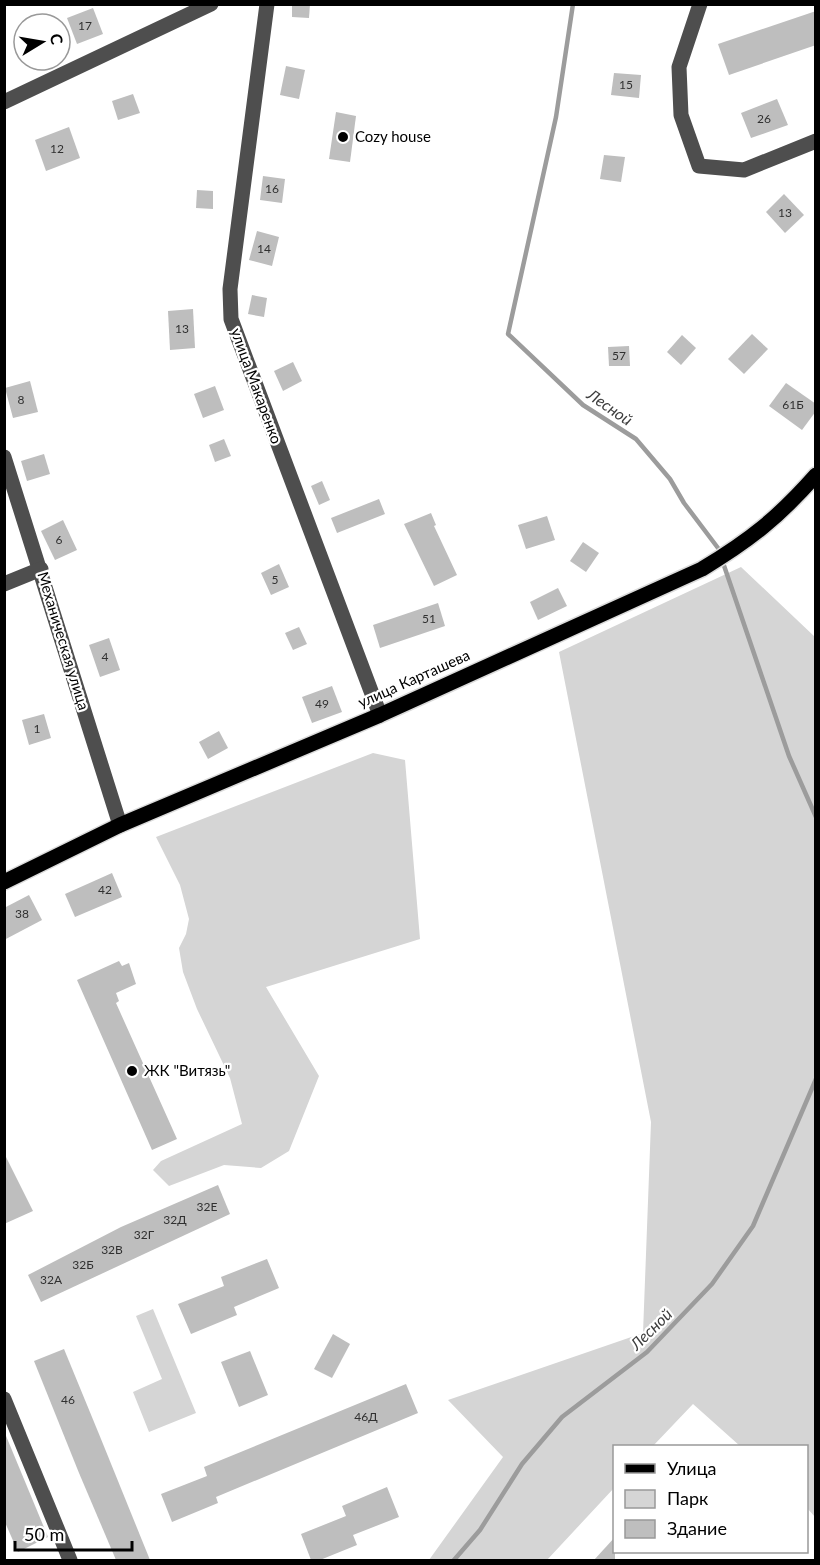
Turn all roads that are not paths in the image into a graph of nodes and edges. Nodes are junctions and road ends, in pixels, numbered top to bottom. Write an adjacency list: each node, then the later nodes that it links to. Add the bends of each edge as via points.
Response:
1 (211, 4): 4 (street)
2 (267, 4): 10 (street, улица Макаренко, via 230,289 231,319)
3 (700, 4): 5 (street, via 679,67 681,115 699,166 744,170)
4 (4, 102)
5 (816, 141)
6 (4, 457): 8 (street, Механическая улица)
7 (816, 475): 10 (main road, улица Карташева, via 774,519 741,546 702,569)
8 (41, 569): 9 (street); 11 (street, Механическая улица)
9 (4, 584)
10 (380, 715): 11 (main road, улица Карташева)
11 (120, 825): 12 (main road, улица Карташева)
12 (4, 882)
13 (4, 1400): 14 (street)
14 (70, 1560)

